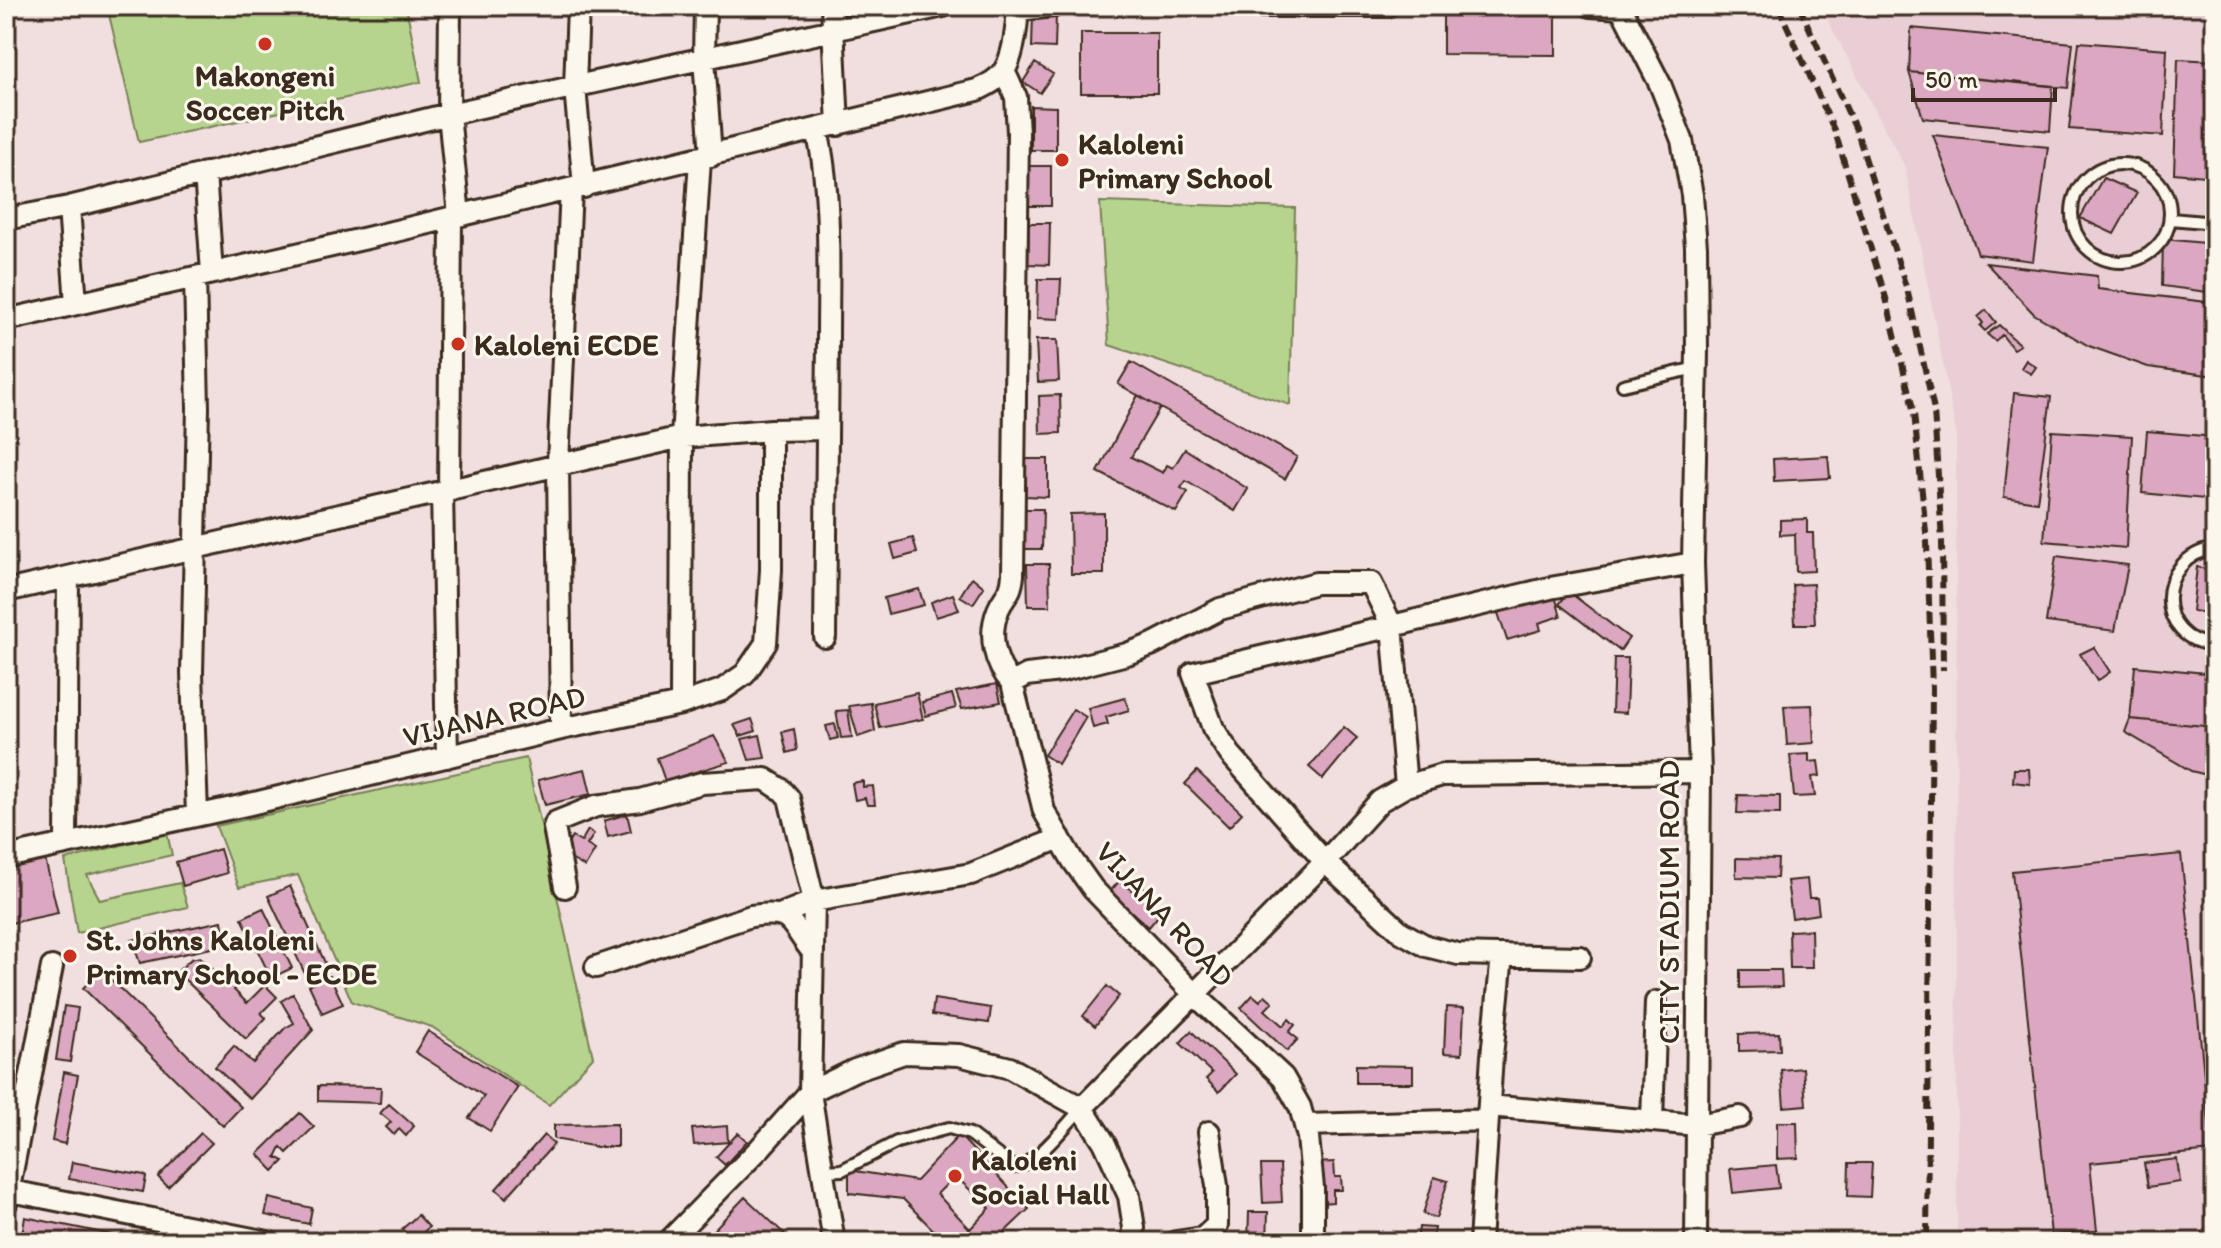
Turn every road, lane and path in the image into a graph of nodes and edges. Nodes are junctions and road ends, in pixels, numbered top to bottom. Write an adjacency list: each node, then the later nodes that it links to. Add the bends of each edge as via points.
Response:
1 (450, 6): 18 (street)
2 (578, 6): 17 (street)
3 (705, 6): 15 (street)
4 (832, 6): 14 (street)
5 (943, 6): 14 (street)
6 (1054, 6): 13 (street)
7 (1243, 6): 11 (street)
8 (1365, 6): 9 (street); 11 (street)
9 (1387, 6)
10 (1590, 6): 12 (street)
11 (1290, 7)
12 (1620, 7): 32 (street, CITY STADIUM ROAD, via 1660,84 1685,155 1696,247)
13 (1018, 8): 16 (street)
14 (832, 31): 15 (street); 19 (street)
15 (704, 58): 17 (street); 21 (street)
16 (1004, 71): 19 (street, via 977,90); 47 (street, VIJANA ROAD, via 1016,97 1018,133 1013,575 996,616 994,654)
17 (575, 87): 18 (street); 23 (street)
18 (449, 114): 22 (street); 25 (street)
19 (838, 125): 20 (street)
20 (817, 131): 21 (street); 34 (street, via 825,192)
21 (705, 158): 23 (street); 36 (street)
22 (205, 173): 24 (street); 29 (street)
23 (577, 188): 25 (street); 37 (street)
24 (69, 207): 26 (street); 30 (street)
25 (455, 217): 29 (street); 38 (street)
26 (6, 219)
27 (2171, 219): 27 (lane, via 2167,234 2145,257 2114,262 2086,248 2072,219 2073,203 2089,175 2104,166 2129,165 2152,174 2163,186); 28 (lane)
28 (2215, 223)
29 (204, 275): 30 (street); 39 (street)
30 (76, 304): 31 (street)
31 (6, 320)
32 (1696, 368): 33 (lane); 41 (street, CITY STADIUM ROAD)
33 (1623, 385)
34 (827, 429): 35 (street); 45 (street)
35 (771, 430): 36 (street); 48 (street, VIJANA ROAD, via 766,643 745,674 722,690)
36 (682, 437): 37 (street); 48 (street)
37 (558, 463): 38 (street); 49 (street)
38 (445, 490): 39 (street); 50 (street)
39 (195, 547): 42 (street); 53 (street)
40 (2215, 548): 46 (lane, via 2186,558 2169,586 2168,601 2182,630 2194,640)
41 (1693, 563): 44 (street, via 1550,588); 51 (street, CITY STADIUM ROAD)
42 (68, 577): 43 (street); 55 (street)
43 (6, 591)
44 (1392, 626): 47 (street, via 1371,583 1316,583 1220,609 1127,654 1027,675); 52 (street); 57 (street, via 1193,673 1213,728 1230,754)
45 (825, 637)
46 (2215, 645)
47 (1012, 683): 54 (street, VIJANA ROAD, via 1044,811)
48 (681, 704): 49 (street, VIJANA ROAD)
49 (561, 729): 50 (street, VIJANA ROAD)
50 (447, 757): 53 (street, VIJANA ROAD)
51 (1700, 772): 52 (street, via 1442,775); 74 (street, CITY STADIUM ROAD)
52 (1406, 786): 57 (street, via 1380,801)
53 (197, 815): 55 (street, VIJANA ROAD)
54 (1060, 838): 59 (street, via 971,874); 66 (street, VIJANA ROAD, via 1093,889)
55 (66, 843): 56 (street, VIJANA ROAD)
56 (6, 857)
57 (1325, 862): 62 (street, via 1401,932 1426,946 1458,954); 66 (street)
58 (565, 887): 59 (street, via 554,839 556,822 596,806 702,783 765,779 789,798)
59 (814, 901): 60 (street); 61 (street)
60 (782, 914): 61 (street); 65 (street, via 751,916)
61 (812, 951): 68 (street)
62 (1502, 955): 63 (street); 70 (street)
63 (1580, 957)
64 (52, 967): 77 (street)
65 (596, 967)
66 (1193, 993): 69 (street); 73 (street, VIJANA ROAD, via 1283,1077)
67 (1656, 1002): 72 (street)
68 (810, 1092): 69 (street, via 904,1053 959,1055 1010,1068); 76 (street); 80 (street)
69 (1082, 1108): 76 (lane, via 1021,1167 1012,1166 970,1134 949,1128 897,1142 842,1170); 82 (street, via 1129,1196)
70 (1489, 1113): 72 (street); 73 (street); 85 (street)
71 (1740, 1117): 74 (street)
72 (1652, 1121): 74 (street)
73 (1305, 1125): 84 (street, VIJANA ROAD)
74 (1697, 1125): 86 (street, CITY STADIUM ROAD)
75 (1209, 1132): 83 (street, via 1217,1225 1203,1238)
76 (823, 1171): 81 (street)
77 (7, 1195): 78 (street)
78 (181, 1234): 79 (street)
79 (268, 1242)
80 (668, 1242)
81 (834, 1242)
82 (1133, 1242)
83 (1176, 1242)
84 (1313, 1242)
85 (1480, 1242)
86 (1696, 1242)

